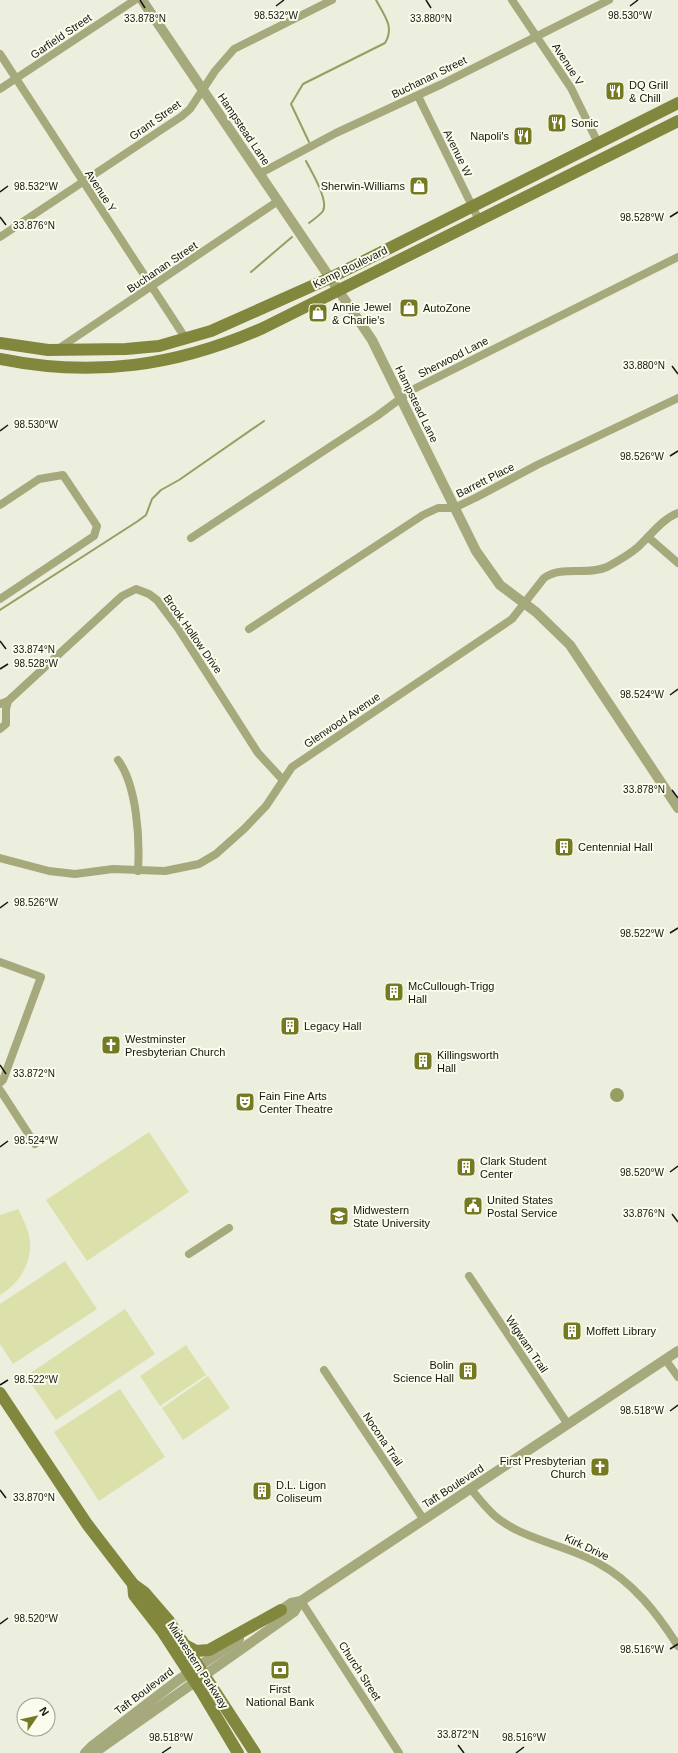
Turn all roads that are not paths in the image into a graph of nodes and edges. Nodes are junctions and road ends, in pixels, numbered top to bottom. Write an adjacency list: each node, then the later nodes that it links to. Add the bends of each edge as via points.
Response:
1 (135, 0): 8 (street, Garfield Street)
2 (142, 0): 10 (street, Hampstead Lane)
3 (332, 0): 10 (street, Grant Street, via 234,49 215,70)
4 (512, 0): 6 (street, Avenue V)
5 (609, 0): 6 (street, Buchanan Street)
6 (537, 36): 11 (street, Buchanan Street); 14 (street, Avenue V, via 571,88)
7 (0, 54): 8 (street, Avenue Y)
8 (16, 79): 9 (street, Garfield Street); 17 (street, Avenue Y)
9 (0, 89)
10 (203, 89): 16 (street, Hampstead Lane); 17 (street, Grant Street, via 190,109 182,116)
11 (418, 96): 16 (street, Buchanan Street, via 336,133); 19 (street, Avenue W)
12 (678, 103): 14 (main road, Kemp Boulevard)
13 (678, 121): 15 (main road, Kemp Boulevard)
14 (598, 143): 15 (main road); 19 (main road, Kemp Boulevard)
15 (604, 157): 20 (main road, Kemp Boulevard)
16 (259, 174): 18 (street, Hampstead Lane)
17 (83, 182): 21 (street, Grant Street); 24 (street, Avenue Y)
18 (278, 201): 23 (street, Hampstead Lane); 24 (street, Buchanan Street)
19 (472, 206): 20 (street, Avenue W); 23 (main road, Kemp Boulevard)
20 (479, 220): 25 (main road, Kemp Boulevard)
21 (0, 237)
22 (678, 257): 32 (street, Sherwood Lane, via 412,390)
23 (330, 278): 25 (street, Hampstead Lane); 26 (main road, Kemp Boulevard, via 211,331)
24 (151, 287): 26 (street, Avenue Y); 28 (street, Buchanan Street)
25 (338, 289): 29 (main road, Kemp Boulevard, via 244,336); 32 (street, Hampstead Lane, via 372,340)
26 (186, 339): 28 (main road, Kemp Boulevard, via 158,346 126,349); 29 (main road)
27 (0, 343): 28 (main road, Kemp Boulevard)
28 (57, 350)
29 (193, 354): 30 (main road, Kemp Boulevard, via 142,365 99,368 48,367)
30 (0, 359)
31 (678, 398): 34 (street, Barrett Place, via 537,465)
32 (401, 399): 34 (street, Hampstead Lane); 37 (street, Sherwood Lane)
33 (0, 505): 39 (street, via 39,479 63,475 97,526 94,536)
34 (454, 508): 40 (street, Hampstead Lane, via 480,557 500,585); 41 (street, Barrett Place, via 438,508 423,516)
35 (678, 513): 36 (street, Glenwood Avenue, via 667,518)
36 (648, 537): 38 (street); 40 (street, Glenwood Avenue, via 624,557 597,571 550,574)
37 (191, 538)
38 (678, 562)
39 (0, 599)
40 (524, 603): 45 (street, Glenwood Avenue, via 512,619 292,767); 46 (street, Hampstead Lane, via 570,646)
41 (249, 629)
42 (4, 702): 43 (street, Brook Hollow Drive, via 6,724); 45 (street, Brook Hollow Drive, via 122,596 141,589 157,600 170,617 258,753)
43 (0, 730)
44 (118, 760): 48 (street, via 126,772 138,828)
45 (282, 779): 48 (street, Glenwood Avenue, via 266,806 216,854 191,867 165,871)
46 (678, 808)
47 (0, 858): 48 (street, Glenwood Avenue, via 68,874 114,869)
48 (138, 871)
49 (0, 962): 50 (street, via 41,978 3,1080)
50 (0, 1082)
51 (0, 1090): 52 (street)
52 (35, 1144)
53 (229, 1228): 54 (street)
54 (189, 1254)
55 (469, 1276): 61 (street, Wigwam Trail)
56 (678, 1351): 57 (street, Taft Boulevard)
57 (666, 1359): 59 (street); 61 (street, Taft Boulevard)
58 (324, 1370): 63 (street, Nocona Trail)
59 (678, 1377)
60 (0, 1393): 64 (main road, Midwestern Parkway, via 86,1524)
61 (567, 1423): 62 (street, Taft Boulevard)
62 (472, 1489): 63 (street, Taft Boulevard); 68 (street, Kirk Drive, via 483,1505 511,1527 598,1562 626,1581 645,1599)
63 (424, 1520): 65 (street, Taft Boulevard)
64 (133, 1584): 67 (main road, Midwestern Parkway, via 154,1602); 69 (main road, Midwestern Parkway, via 134,1595)
65 (301, 1601): 66 (street, Taft Boulevard, via 291,1603); 69 (street, Taft Boulevard, via 294,1612); 74 (street, Church Street)
66 (281, 1610): 67 (main road, via 209,1650 196,1651); 69 (street, Taft Boulevard)
67 (184, 1644): 69 (main road, Midwestern Parkway)
68 (678, 1646)
69 (197, 1674): 70 (street, Taft Boulevard); 71 (street, Taft Boulevard); 72 (main road, Midwestern Parkway); 73 (main road, Midwestern Parkway)
70 (85, 1753)
71 (94, 1753)
72 (238, 1753)
73 (255, 1753)
74 (399, 1753)

